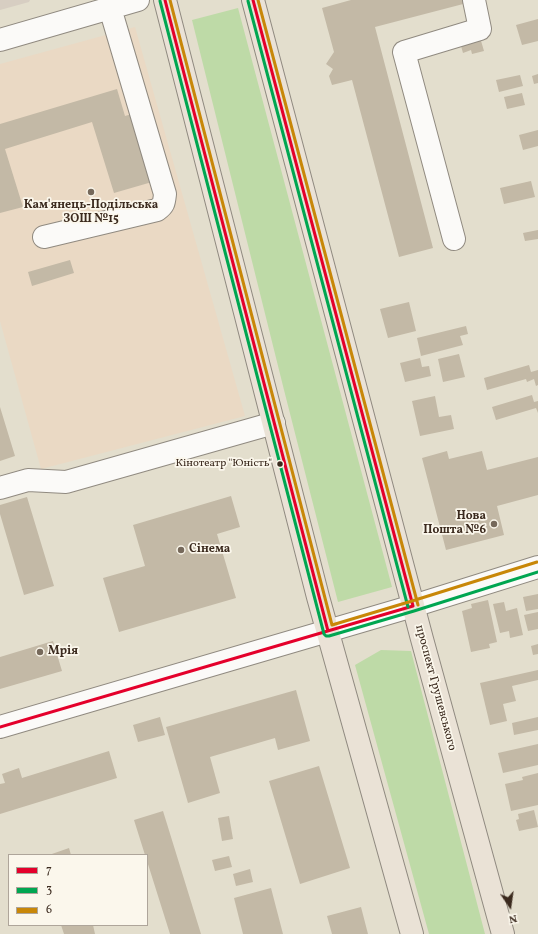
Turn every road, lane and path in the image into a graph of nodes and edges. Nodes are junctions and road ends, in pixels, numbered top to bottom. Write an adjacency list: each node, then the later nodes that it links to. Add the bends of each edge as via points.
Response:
1 (138, 0): 5 (street)
2 (165, 0): 9 (main road)
3 (253, 0): 12 (main road, проспект Грушевського)
4 (474, 0): 8 (street, via 480,30 404,52)
5 (110, 8): 6 (street); 7 (street, via 165,194 164,202 157,210)
6 (0, 40)
7 (44, 237)
8 (454, 239)
9 (274, 423): 10 (street, via 66,482 28,480); 13 (main road)
10 (0, 488)
11 (538, 566): 12 (street)
12 (413, 606): 13 (street); 16 (main road, проспект Грушевського)
13 (328, 631): 14 (street); 15 (main road)
14 (0, 727)
15 (412, 934)
16 (503, 934)

